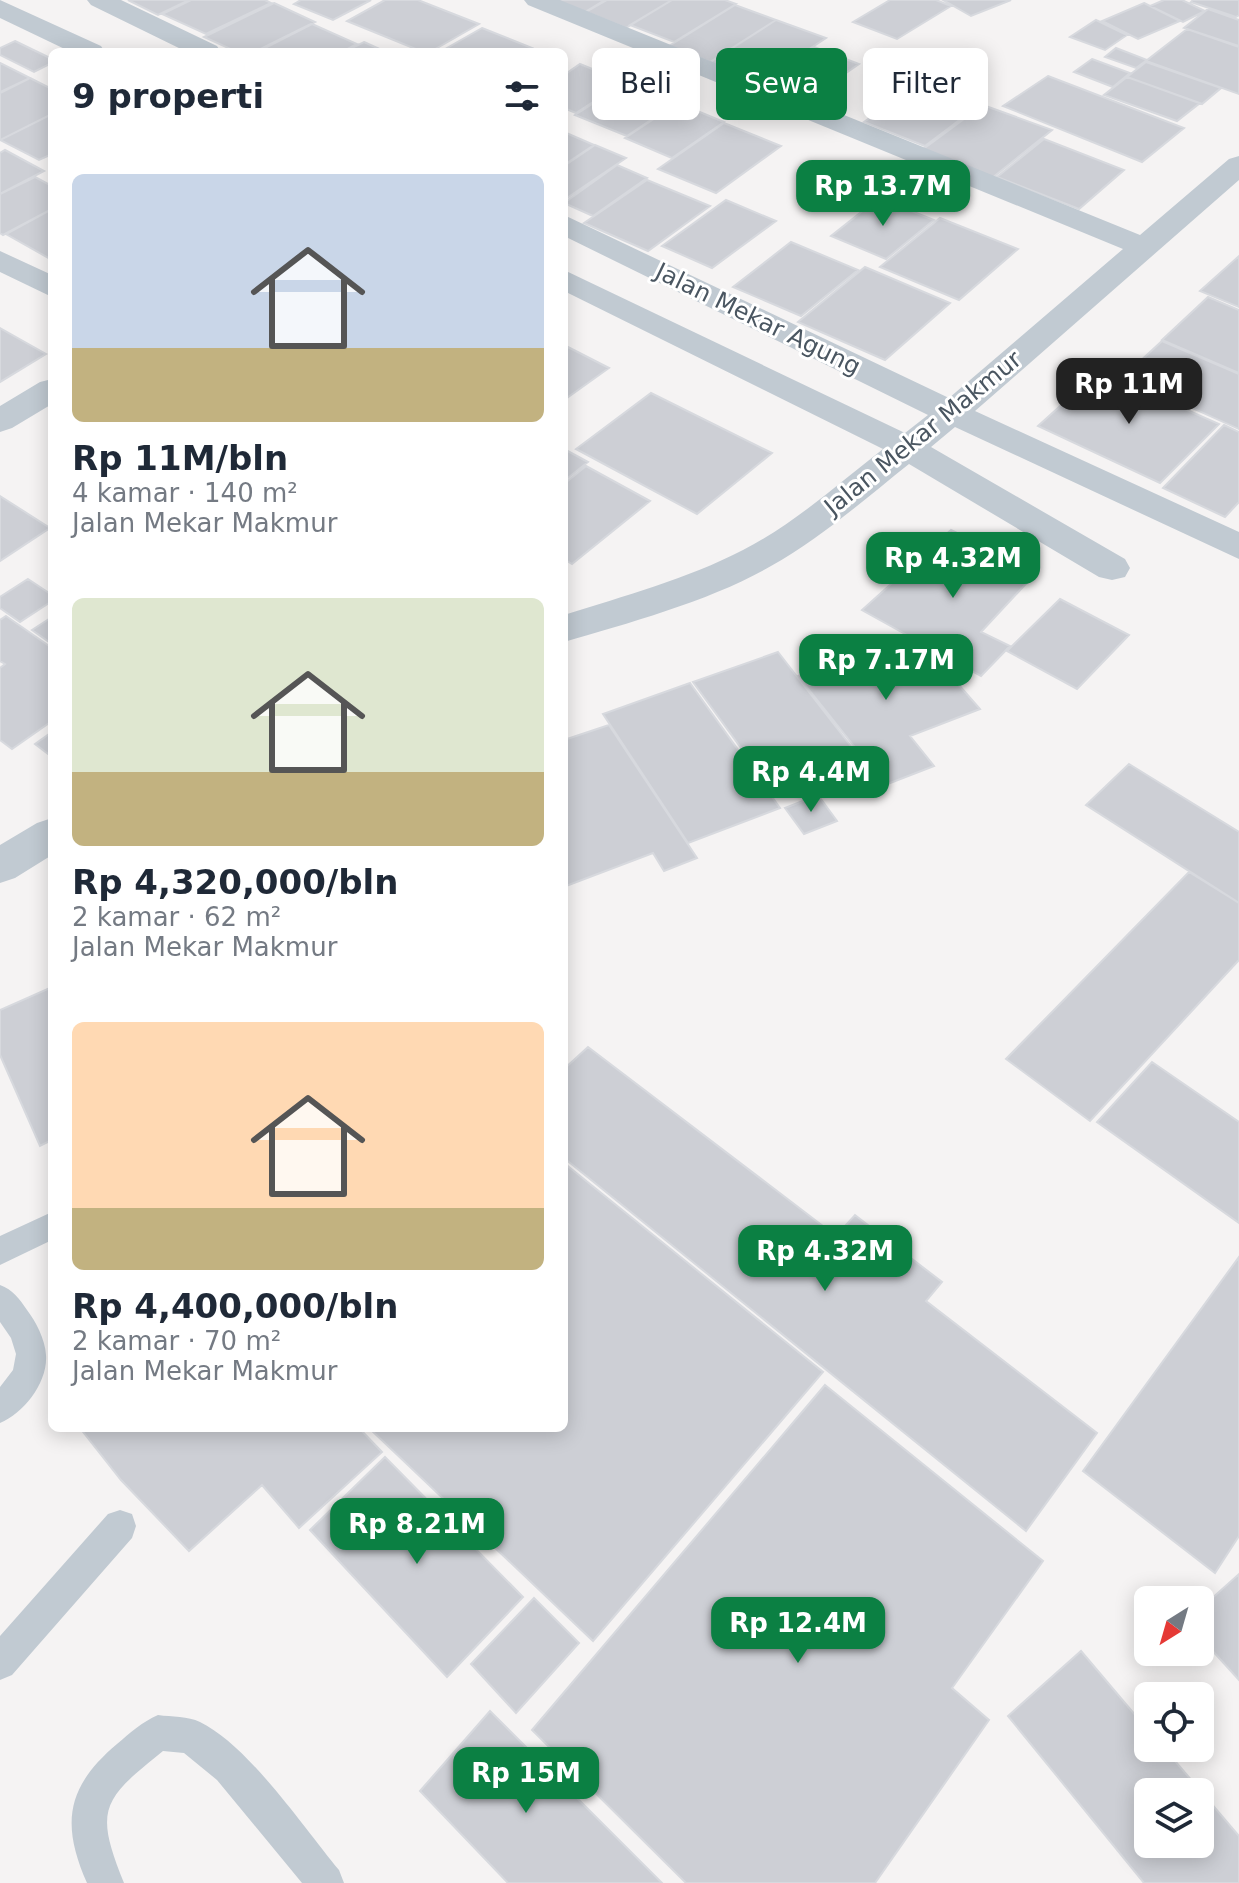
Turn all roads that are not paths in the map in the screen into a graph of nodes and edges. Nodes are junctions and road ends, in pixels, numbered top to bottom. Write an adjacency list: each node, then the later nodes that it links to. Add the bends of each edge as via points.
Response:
1 (100, 0): 7 (street)
2 (537, 0): 10 (street)
3 (63, 6): 5 (street)
4 (0, 8): 5 (street)
5 (30, 22): 6 (street)
6 (84, 48)
7 (200, 48)
8 (1239, 165): 10 (street, Jalan Mekar Makmur)
9 (568, 226): 15 (street, Jalan Mekar Agung)
10 (1146, 248): 15 (street, Jalan Mekar Makmur)
11 (0, 260): 13 (street)
12 (568, 281): 17 (street, Jalan Mekar Agung)
13 (48, 286)
14 (48, 391): 16 (street)
15 (952, 413): 17 (street, Jalan Mekar Makmur); 18 (street, Jalan Mekar Agung)
16 (0, 421)
17 (908, 448): 19 (street, Jalan Mekar Agung); 21 (street, Jalan Mekar Makmur, via 758,558 709,581)
18 (1239, 547)
19 (1112, 568)
20 (568, 593): 21 (street)
21 (604, 615): 22 (street, Jalan Mekar Makmur)
22 (568, 628)
23 (48, 836): 24 (street)
24 (0, 866)
25 (48, 1227): 26 (lane)
26 (0, 1251)
27 (0, 1299): 28 (lane, via 34,1350 24,1380)
28 (0, 1408)
29 (120, 1526): 30 (lane)
30 (0, 1663)
31 (106, 1883): 32 (lane, via 90,1853 86,1809 112,1770 158,1733 191,1736 230,1767)
32 (326, 1883)

